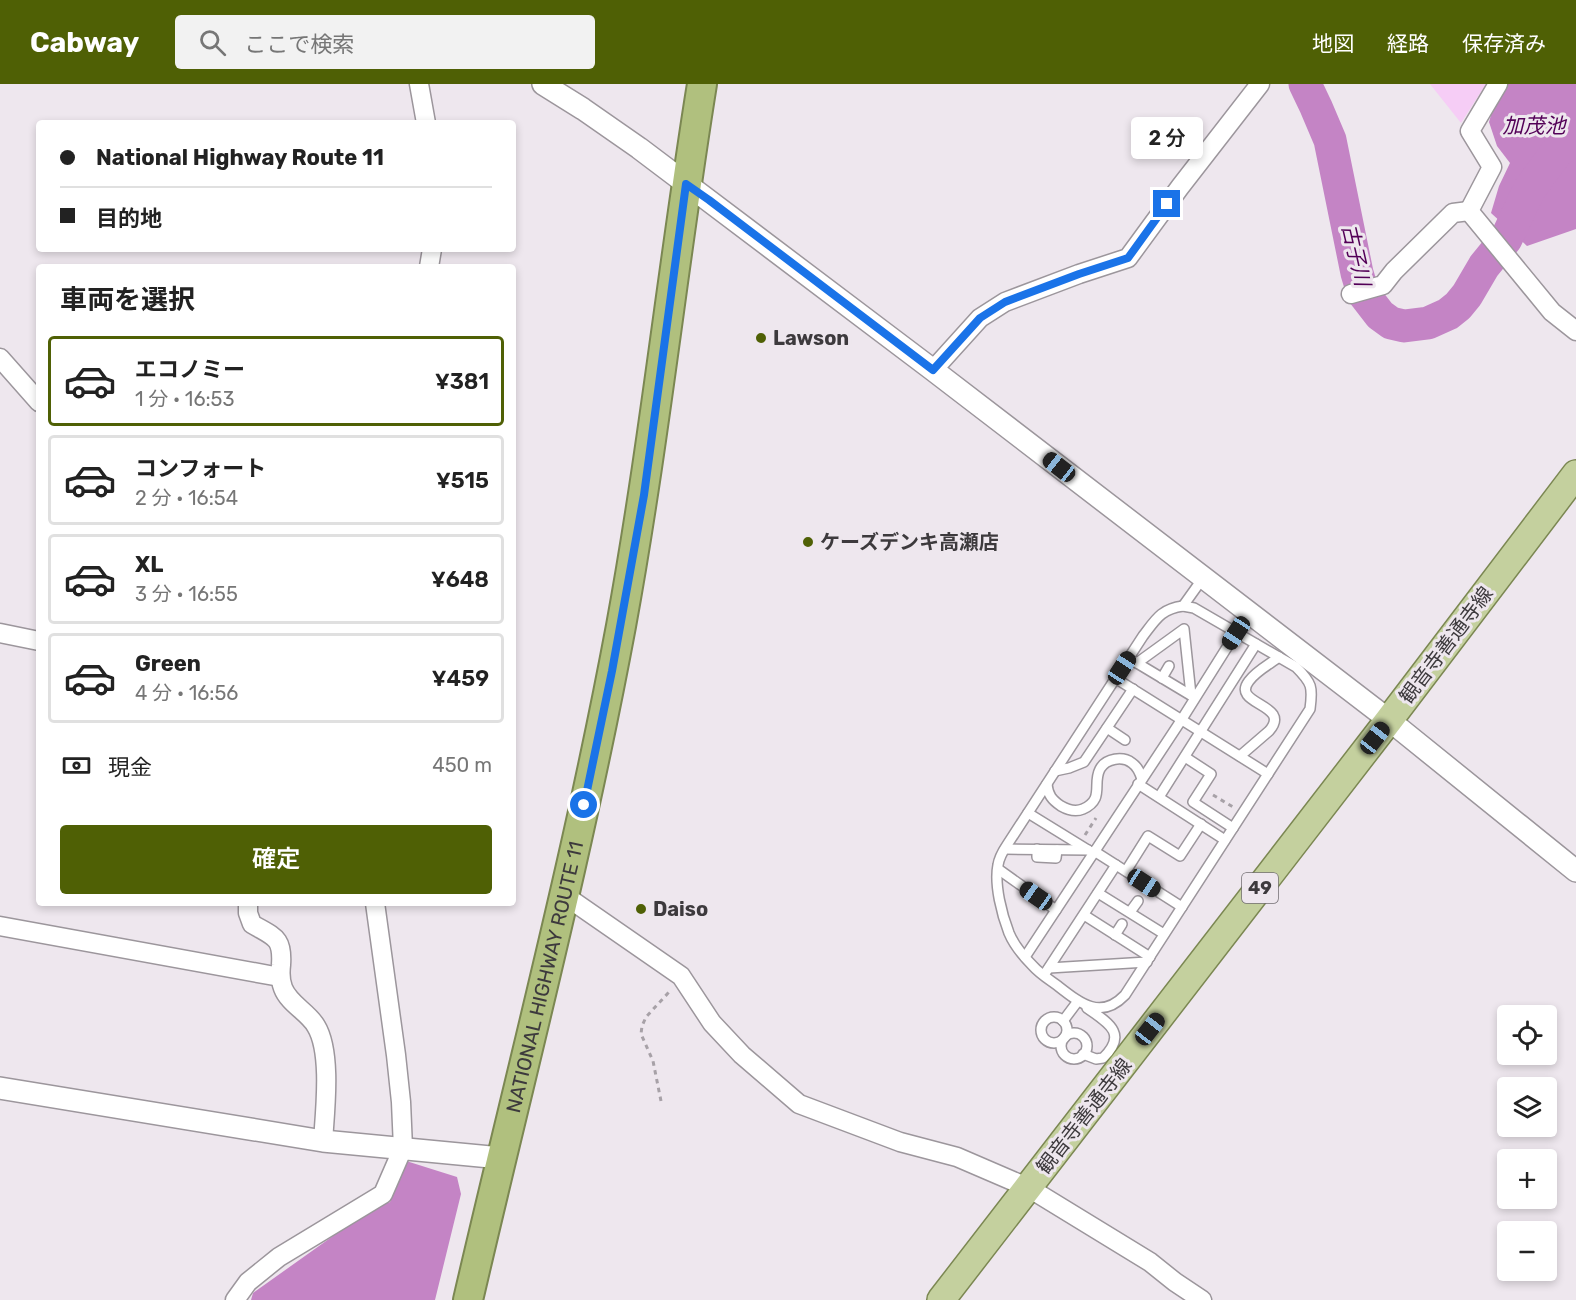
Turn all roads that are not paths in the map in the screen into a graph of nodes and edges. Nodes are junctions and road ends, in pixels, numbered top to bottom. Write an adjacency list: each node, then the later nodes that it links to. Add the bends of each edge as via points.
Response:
1 (419, 84): 6 (street)
2 (543, 84): 7 (street)
3 (702, 84): 7 (highway, NATIONAL HIGHWAY ROUTE 11)
4 (1260, 84): 12 (street, via 1128,258 1005,302 980,318)
5 (1498, 84): 8 (street, via 1470,131 1492,167)
6 (425, 120)
7 (686, 184): 12 (street); 51 (highway, NATIONAL HIGHWAY ROUTE 11, via 644,495 601,726)
8 (1469, 211): 9 (street, via 1453,213 1383,285); 10 (street, via 1552,312)
9 (1351, 294)
10 (1576, 331)
11 (0, 358): 13 (street)
12 (933, 370): 15 (street)
13 (36, 399)
14 (1576, 474): 29 (main road, 観音寺善通寺線 / 49)
15 (1203, 578): 16 (lane); 29 (street)
16 (1183, 606): 18 (lane, via 1194,608); 22 (lane, via 1160,615 1143,636)
17 (0, 633): 19 (street)
18 (1236, 633): 20 (lane); 27 (lane)
19 (36, 640)
20 (1256, 644): 21 (lane); 31 (lane)
21 (1279, 657): 33 (lane, via 1251,678 1246,690 1252,701 1270,709 1273,727); 36 (lane, via 1307,678 1312,692 1310,709)
22 (1133, 660): 24 (lane); 25 (lane); 27 (lane, via 1184,629)
23 (1169, 666): 25 (lane)
24 (1115, 678): 26 (lane); 35 (lane)
25 (1162, 678): 27 (lane)
26 (1133, 689): 28 (lane); 30 (lane)
27 (1193, 696): 28 (lane)
28 (1182, 719): 31 (lane); 37 (lane)
29 (1389, 720): 49 (street); 75 (main road, 観音寺善通寺線 / 49)
30 (1107, 728): 32 (lane); 35 (lane, via 1084,762)
31 (1202, 732): 33 (lane); 34 (lane)
32 (1125, 740)
33 (1240, 756): 36 (lane)
34 (1185, 757): 39 (lane); 42 (lane, via 1211,774 1193,802)
35 (1055, 771): 38 (lane)
36 (1268, 774): 42 (lane)
37 (1140, 782): 38 (lane, via 1134,764 1112,759 1100,768 1095,798 1080,810 1065,808 1053,800); 39 (lane); 45 (lane)
38 (1047, 784): 40 (lane)
39 (1159, 797): 41 (lane)
40 (1028, 813): 44 (lane); 45 (lane)
41 (1201, 824): 43 (lane); 48 (lane, via 1180,856 1148,836)
42 (1233, 828): 43 (lane)
43 (1225, 840): 55 (lane)
44 (1005, 849): 45 (lane); 47 (lane)
45 (1092, 851): 46 (lane); 56 (lane)
46 (1116, 865): 48 (lane); 50 (lane)
47 (998, 869): 56 (lane); 63 (lane, via 1006,921)
48 (1126, 871): 55 (lane)
49 (1576, 871)
50 (1098, 892): 57 (lane); 58 (lane)
51 (564, 895): 74 (highway, NATIONAL HIGHWAY ROUTE 11); 75 (street, via 682,978 712,1023 799,1104 900,1142 957,1157)
52 (1138, 901): 57 (lane)
53 (248, 906): 66 (street, via 252,924 280,944)
54 (375, 906): 73 (street, via 396,1055)
55 (1182, 907): 61 (lane)
56 (1056, 910): 63 (lane)
57 (1130, 912): 61 (lane)
58 (1084, 915): 62 (lane); 65 (lane)
59 (1122, 924): 62 (lane)
60 (0, 926): 66 (street)
61 (1164, 934): 64 (lane)
62 (1115, 935): 64 (lane)
63 (1025, 957): 65 (lane, via 1035,969)
64 (1148, 959): 65 (lane); 67 (lane, via 1118,1003 1107,1008)
65 (1047, 972): 67 (lane)
66 (280, 977): 72 (street, via 287,995 316,1026 324,1046)
67 (1080, 1003): 68 (lane); 70 (lane, via 1110,1024 1115,1033 1115,1041 1103,1058)
68 (1063, 1021): 69 (lane); 69 (lane, via 1048,1019 1042,1032 1051,1043)
69 (1065, 1038): 70 (lane, via 1064,1054 1074,1059); 70 (lane, via 1074,1033 1081,1035 1087,1044)
70 (1083, 1054)
71 (0, 1088): 72 (street)
72 (323, 1141): 73 (street)
73 (403, 1148): 74 (street); 76 (street, via 382,1194 279,1257 248,1282)
74 (501, 1158): 77 (highway, NATIONAL HIGHWAY ROUTE 11)
75 (1029, 1188): 78 (main road, 観音寺善通寺線 / 49); 79 (street, via 1140,1255)
76 (235, 1300)
77 (468, 1300)
78 (941, 1300)
79 (1202, 1300)

